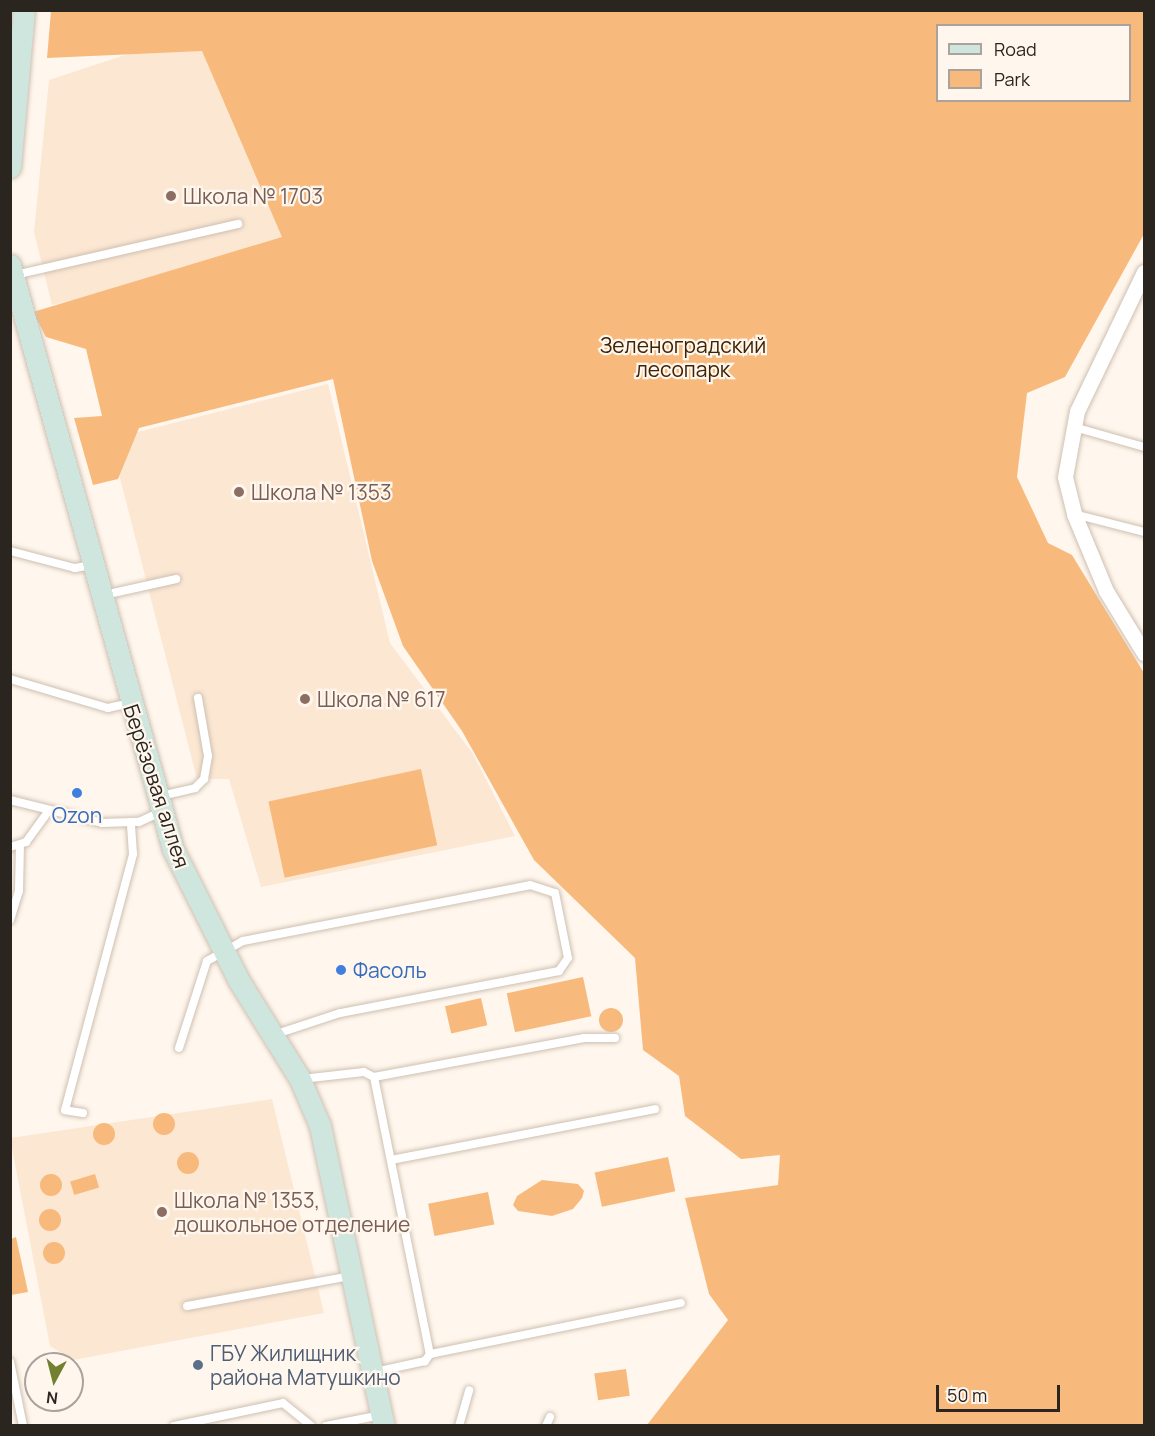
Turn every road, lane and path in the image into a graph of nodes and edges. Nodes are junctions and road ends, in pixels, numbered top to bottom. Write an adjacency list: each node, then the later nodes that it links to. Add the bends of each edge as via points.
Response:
1 (24, 10): 2 (street)
2 (13, 120): 3 (street)
3 (10, 167)
4 (238, 224): 5 (lane)
5 (12, 270): 12 (street, Берёзовая аллея)
6 (1144, 272): 7 (street, via 1091,375)
7 (1072, 426): 8 (lane); 9 (street, via 1065,477)
8 (1144, 447)
9 (1074, 514): 10 (lane); 15 (street, via 1106,591)
10 (1144, 532)
11 (10, 551): 12 (lane, via 75,568)
12 (93, 564): 14 (street, Берёзовая аллея)
13 (176, 579): 14 (lane)
14 (102, 596): 18 (street, Берёзовая аллея)
15 (1144, 653)
16 (10, 679): 18 (lane, via 108,708)
17 (198, 698): 20 (lane, via 208,756 204,779)
18 (129, 703): 20 (street, Берёзовая аллея)
19 (10, 800): 21 (lane)
20 (159, 804): 22 (lane); 26 (street, Берёзовая аллея, via 173,849)
21 (48, 812): 22 (lane, via 102,823); 23 (lane)
22 (131, 822): 33 (lane, via 133,854 65,1110)
23 (20, 845): 24 (lane); 25 (lane, via 19,891)
24 (10, 847)
25 (10, 920)
26 (222, 950): 27 (street, Берёзовая аллея); 27 (lane, via 243,941 530,885 555,893 568,958 559,971 340,1013); 29 (lane, via 207,961)
27 (273, 1035): 31 (street, Берёзовая аллея)
28 (615, 1038): 30 (lane, via 584,1038)
29 (179, 1048)
30 (374, 1077): 31 (lane, via 364,1072); 34 (lane)
31 (300, 1079): 35 (street, Берёзовая аллея, via 328,1158)
32 (655, 1109): 34 (lane)
33 (83, 1113)
34 (391, 1160): 38 (lane)
35 (353, 1276): 37 (lane); 40 (street, Берёзовая аллея)
36 (681, 1303): 38 (lane)
37 (188, 1306)
38 (430, 1354): 40 (lane, via 425,1361)
39 (10, 1362): 44 (lane)
40 (374, 1373): 43 (street, Берёзовая аллея)
41 (469, 1390): 48 (lane)
42 (550, 1417): 49 (lane)
43 (383, 1420): 47 (lane)
44 (23, 1425)
45 (174, 1425): 46 (lane, via 283,1403)
46 (311, 1425)
47 (326, 1425)
48 (459, 1425)
49 (546, 1425)

